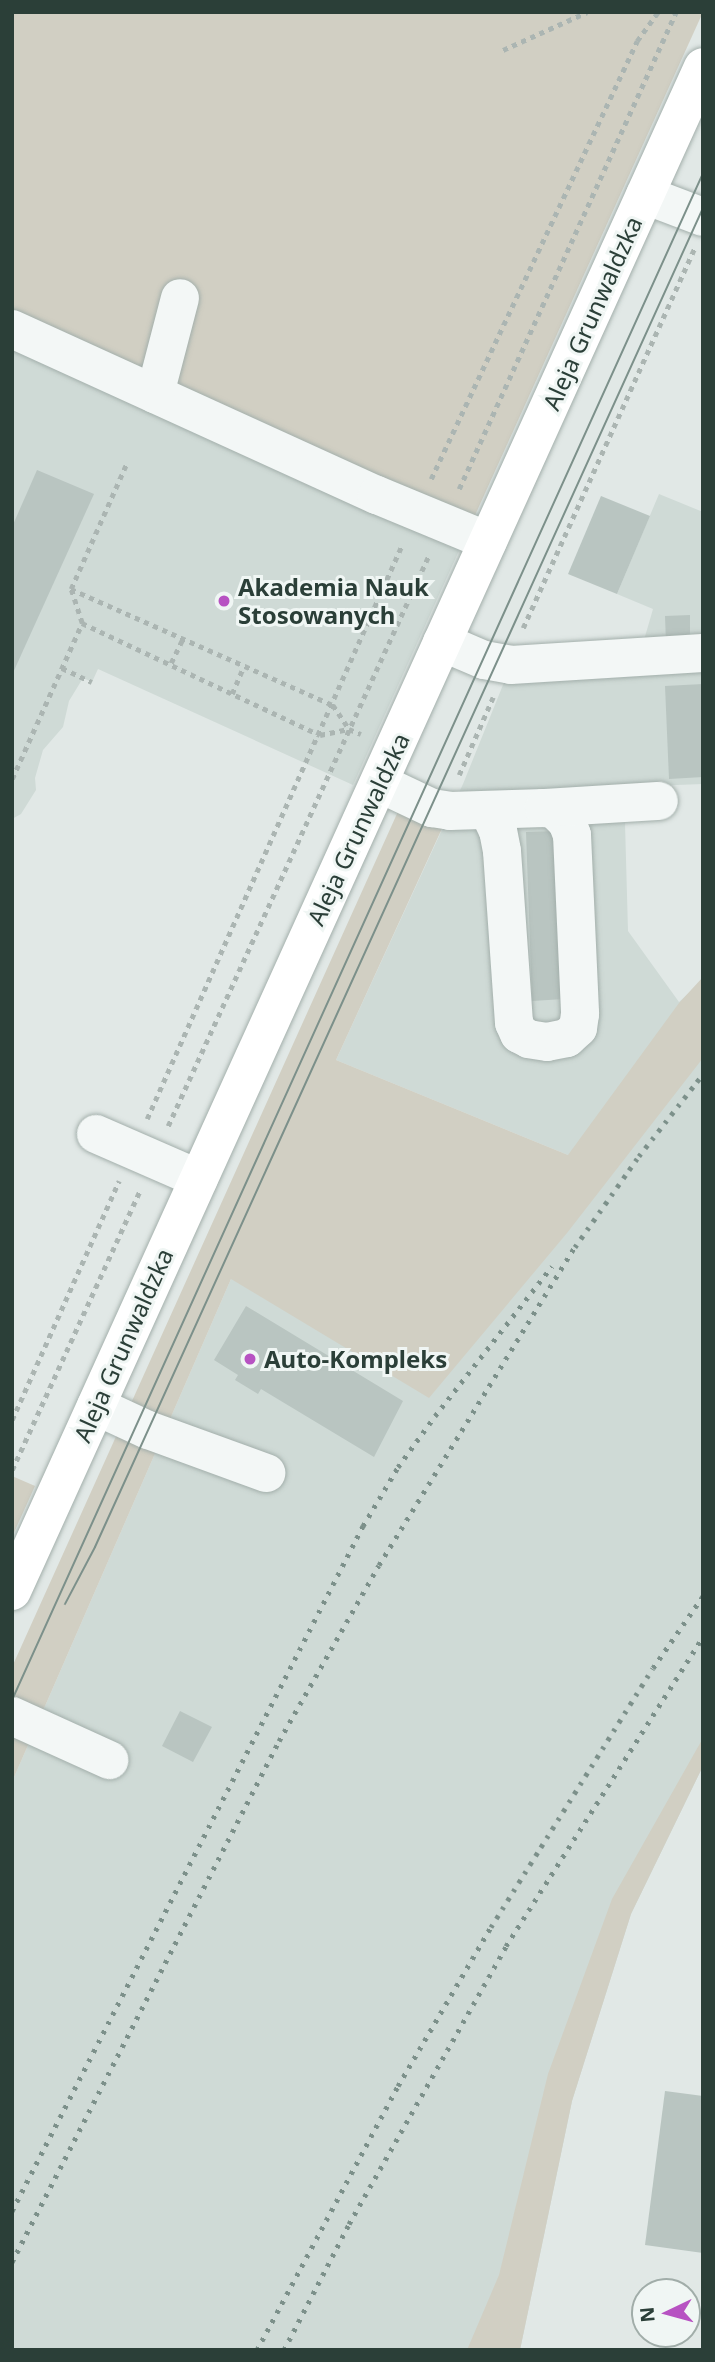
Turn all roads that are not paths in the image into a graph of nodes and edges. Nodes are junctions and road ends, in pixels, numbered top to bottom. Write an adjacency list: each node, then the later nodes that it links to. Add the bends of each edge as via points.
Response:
1 (703, 67): 2 (main road, Aleja Grunwaldzka)
2 (645, 195): 3 (lane); 7 (main road, Aleja Grunwaldzka)
3 (699, 230)
4 (180, 298): 6 (lane)
5 (12, 330): 6 (lane)
6 (155, 394): 7 (lane)
7 (488, 541): 8 (main road, Aleja Grunwaldzka)
8 (442, 642): 9 (lane, via 484,660 507,664); 10 (main road, Aleja Grunwaldzka)
9 (703, 653)
10 (379, 783): 13 (lane, via 432,808); 15 (main road, Aleja Grunwaldzka)
11 (659, 801): 12 (lane)
12 (544, 807): 13 (lane); 13 (lane, via 562,814 572,835 580,1014 574,1035 547,1042 529,1040 513,1023 502,850)
13 (488, 810)
14 (96, 1133): 15 (lane)
15 (199, 1179): 16 (main road, Aleja Grunwaldzka)
16 (96, 1406): 17 (lane); 18 (main road, Aleja Grunwaldzka)
17 (267, 1473)
18 (12, 1591)
19 (12, 1716): 20 (lane)
20 (109, 1760)

